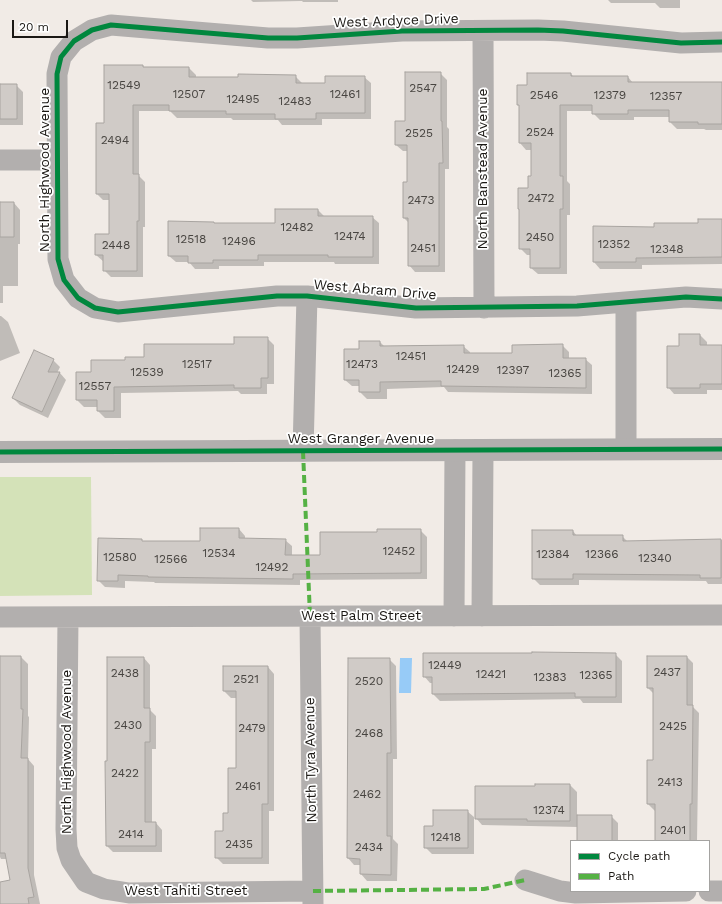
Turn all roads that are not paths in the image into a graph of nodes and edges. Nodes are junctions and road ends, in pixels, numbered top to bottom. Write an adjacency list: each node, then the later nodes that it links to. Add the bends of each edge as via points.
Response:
1 (483, 31): 2 (street, West Ardyce Drive, via 268,38 111,25 92,30); 3 (street, West Ardyce Drive, via 563,31 681,43); 10 (street, North Banstead Avenue)
2 (74, 41): 5 (street, North Highwood Avenue, via 61,57 57,74)
3 (722, 42)
4 (0, 160): 5 (street)
5 (57, 160): 7 (street, North Highwood Avenue, via 58,259 64,280)
6 (307, 296): 7 (street, West Abram Drive, via 278,296 118,312 95,308); 10 (street, West Abram Drive, via 416,308); 15 (street)
7 (78, 298)
8 (722, 299): 9 (street, West Abram Drive, via 686,297)
9 (626, 303): 10 (street, West Abram Drive); 14 (street)
10 (484, 308)
11 (722, 449): 14 (street, West Granger Avenue)
12 (455, 450): 13 (street, West Granger Avenue); 15 (street, West Granger Avenue); 19 (street)
13 (483, 450): 14 (street, West Granger Avenue); 20 (street)
14 (626, 450)
15 (303, 451): 16 (street, West Granger Avenue)
16 (0, 452)
17 (722, 615): 20 (street, West Palm Street)
18 (310, 616): 19 (street, West Palm Street); 22 (street, West Palm Street); 28 (street, North Tyra Avenue)
19 (454, 616): 20 (street, West Palm Street)
20 (482, 616)
21 (0, 617): 22 (street, West Palm Street)
22 (68, 617): 24 (street, North Highwood Avenue, via 67,848 71,860)
23 (526, 880): 27 (street, via 560,891 576,893)
24 (86, 882): 28 (street, West Tahiti Street, via 129,893)
25 (710, 891): 26 (street)
26 (722, 891)
27 (631, 892)
28 (313, 898)

